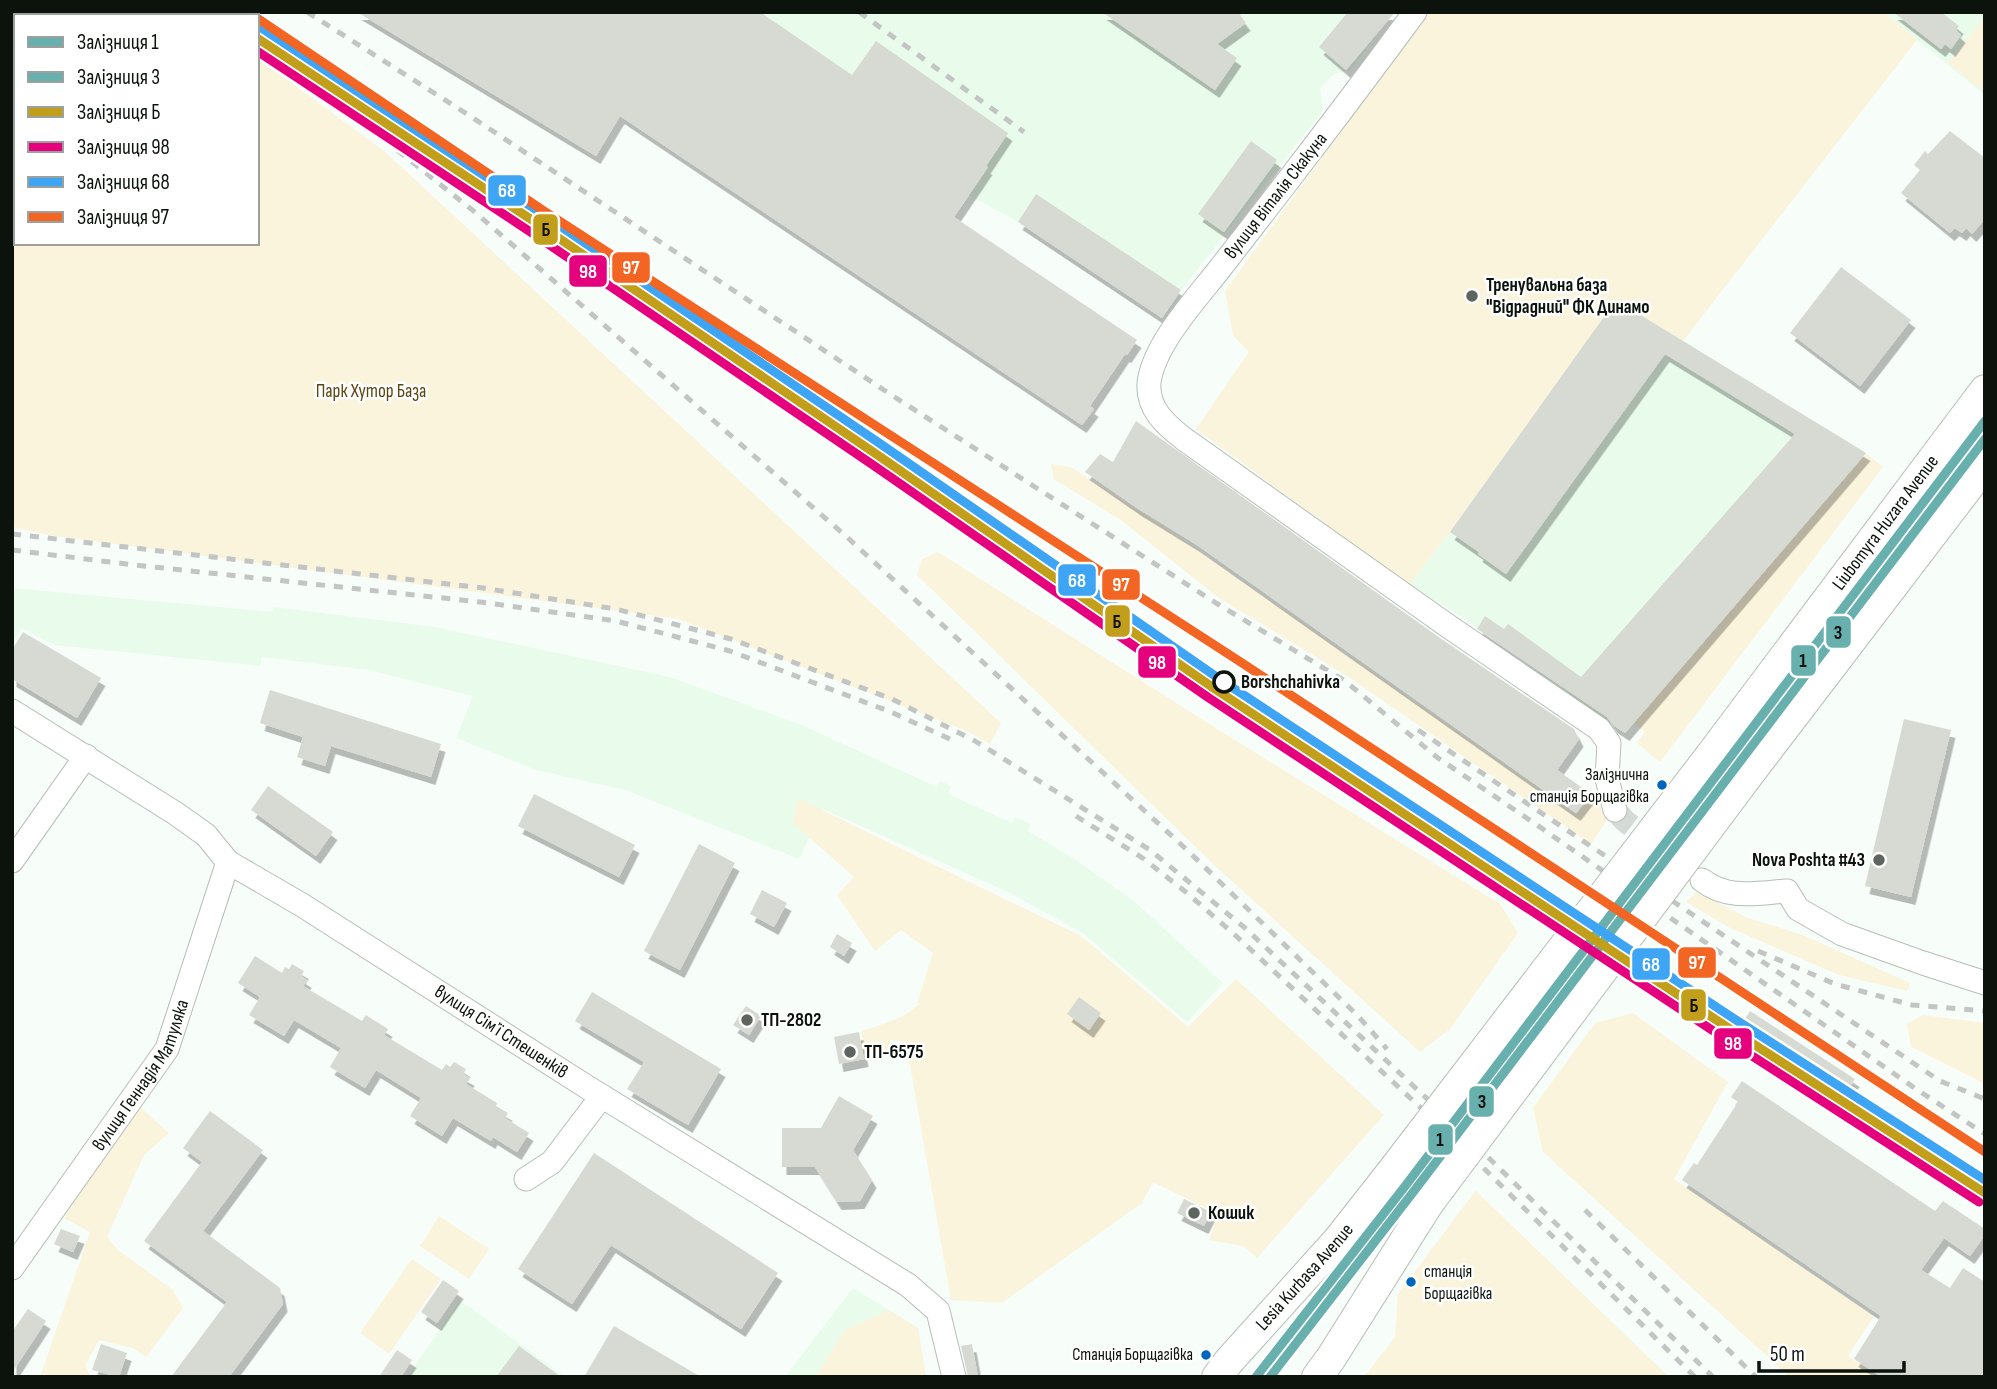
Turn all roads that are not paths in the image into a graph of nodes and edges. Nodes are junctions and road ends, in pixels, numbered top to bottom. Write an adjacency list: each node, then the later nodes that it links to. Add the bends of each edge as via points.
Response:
1 (1415, 12): 6 (street, вулиця Віталія Скакуна, via 1163,344 1149,385 1152,407 1184,439 1600,729 1608,743 1607,779)
2 (1985, 390): 12 (main road, Liubomyra Huzara Avenue, bridge)
3 (1985, 464): 17 (main road, bridge, via 1428,1204)
4 (12, 711): 5 (street, вулиця Сімʼї Стешенків)
5 (86, 756): 7 (street); 8 (street, вулиця Сімʼї Стешенків, via 206,835)
6 (1615, 810)
7 (12, 861)
8 (228, 862): 11 (street, вулиця Сімʼї Стешенків); 14 (street, вулиця Геннадія Матуляка, via 167,1049)
9 (1702, 880): 10 (street, via 1713,889 1737,894 1787,891 1798,909 1842,934)
10 (1985, 983)
11 (602, 1096): 13 (street, via 552,1162); 15 (street, вулиця Сімʼї Стешенків, via 908,1285 939,1311)
12 (1390, 1174): 16 (main road, Lesia Kurbasa Avenue, via 1339,1240)
13 (526, 1179)
14 (12, 1268)
15 (954, 1377)
16 (1217, 1377)
17 (1317, 1377)

